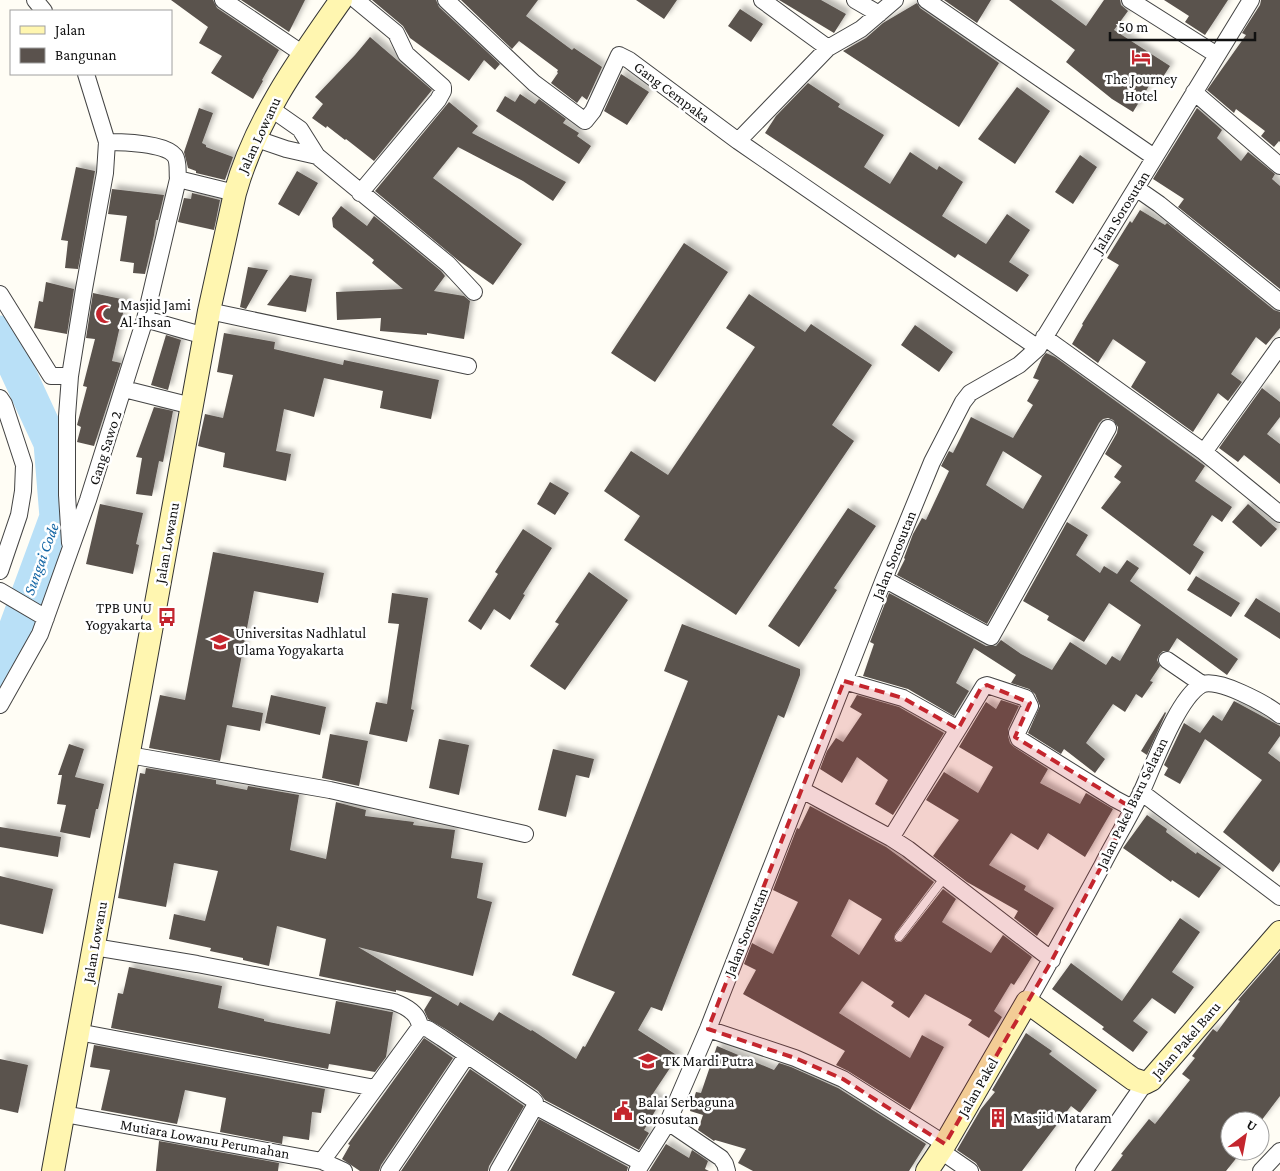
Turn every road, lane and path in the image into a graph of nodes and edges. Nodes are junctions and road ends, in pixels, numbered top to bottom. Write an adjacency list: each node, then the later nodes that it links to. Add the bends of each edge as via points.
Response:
1 (35, 0): 11 (street)
2 (223, 0): 14 (street)
3 (343, 0): 14 (main road, Jalan Lowanu); 28 (street, via 396,33 406,54 443,87 438,100)
4 (446, 0): 20 (street, Gang Cempaka, via 534,83 586,121 620,55)
5 (762, 0): 13 (street)
6 (855, 0): 12 (street)
7 (895, 0): 12 (street)
8 (926, 0): 23 (street)
9 (1130, 0): 15 (street)
10 (1251, 0): 15 (street, Jalan Sorosutan)
11 (43, 10)
12 (879, 14): 13 (street)
13 (828, 48): 20 (street)
14 (303, 54): 18 (main road, Jalan Lowanu)
15 (1217, 55): 17 (street, Jalan Sorosutan)
16 (86, 75): 21 (street)
17 (1194, 92): 23 (street, Jalan Sorosutan); 24 (street)
18 (270, 108): 19 (main road, Jalan Lowanu); 22 (street, via 300,129)
19 (254, 138): 22 (street); 27 (main road, Jalan Lowanu)
20 (738, 141): 35 (street)
21 (107, 142): 25 (street, via 135,142 171,152 177,160); 38 (street)
22 (317, 156): 28 (street)
23 (1154, 157): 26 (street, Jalan Sorosutan)
24 (1280, 166)
25 (178, 179): 27 (street); 33 (street, Gang Sawo 2)
26 (1136, 188): 31 (street); 35 (street, Jalan Sorosutan)
27 (235, 193): 32 (main road, Jalan Lowanu)
28 (360, 193): 29 (street, via 448,264)
29 (474, 292)
30 (0, 294): 38 (street, via 51,376)
31 (1280, 302)
32 (209, 311): 34 (main road, Jalan Lowanu); 37 (street)
33 (145, 319): 34 (street); 39 (street, Gang Sawo 2)
34 (205, 336): 41 (main road, Jalan Lowanu)
35 (1041, 342): 43 (street); 47 (street, Jalan Sorosutan, via 1019,365 977,388 963,402 932,462)
36 (1280, 346): 43 (street)
37 (468, 366)
38 (70, 376): 45 (street, via 67,416)
39 (124, 389): 41 (street); 45 (street, Gang Sawo 2)
40 (0, 398): 46 (street, via 24,465 19,515)
41 (192, 406): 56 (main road, Jalan Lowanu)
42 (1108, 428): 47 (street, via 991,637)
43 (1204, 452): 44 (street)
44 (1280, 514)
45 (70, 550): 49 (street, Gang Sawo 2)
46 (0, 571)
47 (884, 579): 51 (street, Jalan Sorosutan)
48 (2, 593): 49 (street)
49 (41, 615): 53 (street, Gang Sawo 2, via 40,634)
50 (1168, 660): 52 (street)
51 (844, 681): 55 (street, via 903,698); 57 (street, Jalan Sorosutan)
52 (1202, 684): 54 (street, via 1228,687); 58 (street, Jalan Pakel Baru Selatan, via 1191,694 1171,725)
53 (0, 704)
54 (1279, 713)
55 (958, 729): 59 (street, via 984,686 1026,698 1030,706 1017,733 1019,739); 61 (street)
56 (129, 755): 60 (street, via 330,790); 66 (main road, Jalan Lowanu)
57 (802, 790): 61 (street); 70 (street, Jalan Sorosutan)
58 (1141, 792): 59 (street, Jalan Pakel Baru Selatan); 63 (street)
59 (1132, 808): 67 (street, Jalan Pakel Baru Selatan)
60 (525, 834)
61 (892, 838): 62 (street)
62 (945, 877): 65 (lane); 67 (street)
63 (1280, 897)
64 (1280, 932): 73 (main road, Jalan Pakel Baru)
65 (899, 937)
66 (94, 947): 69 (street, via 394,1002 416,1015); 71 (main road, Jalan Lowanu)
67 (1052, 960): 68 (street, Jalan Pakel Baru Selatan)
68 (1028, 1002): 73 (main road, Jalan Pakel Baru, via 1133,1079); 78 (main road, Jalan Pakel)
69 (420, 1027): 72 (street); 74 (street)
70 (708, 1029): 77 (street, Jalan Sorosutan); 78 (street, via 795,1058 843,1079)
71 (78, 1032): 74 (street); 76 (main road, Jalan Lowanu)
72 (467, 1055): 75 (street, via 532,1099); 84 (street)
73 (1145, 1084): 89 (street)
74 (375, 1088): 80 (street)
75 (535, 1106): 81 (street); 85 (street)
76 (64, 1114): 80 (street, Mutiara Lowanu Perumahan); 82 (main road, Jalan Lowanu)
77 (668, 1122): 81 (street, Jalan Sorosutan); 86 (street, via 721,1158)
78 (943, 1147): 87 (main road, Jalan Pakel); 88 (street)
79 (1280, 1151): 90 (street)
80 (322, 1161): 83 (street, Mutiara Lowanu Perumahan)
81 (640, 1167)
82 (53, 1171)
83 (344, 1171)
84 (389, 1171)
85 (498, 1171)
86 (727, 1171)
87 (927, 1171)
88 (970, 1171)
89 (1084, 1171)
90 (1262, 1171)

